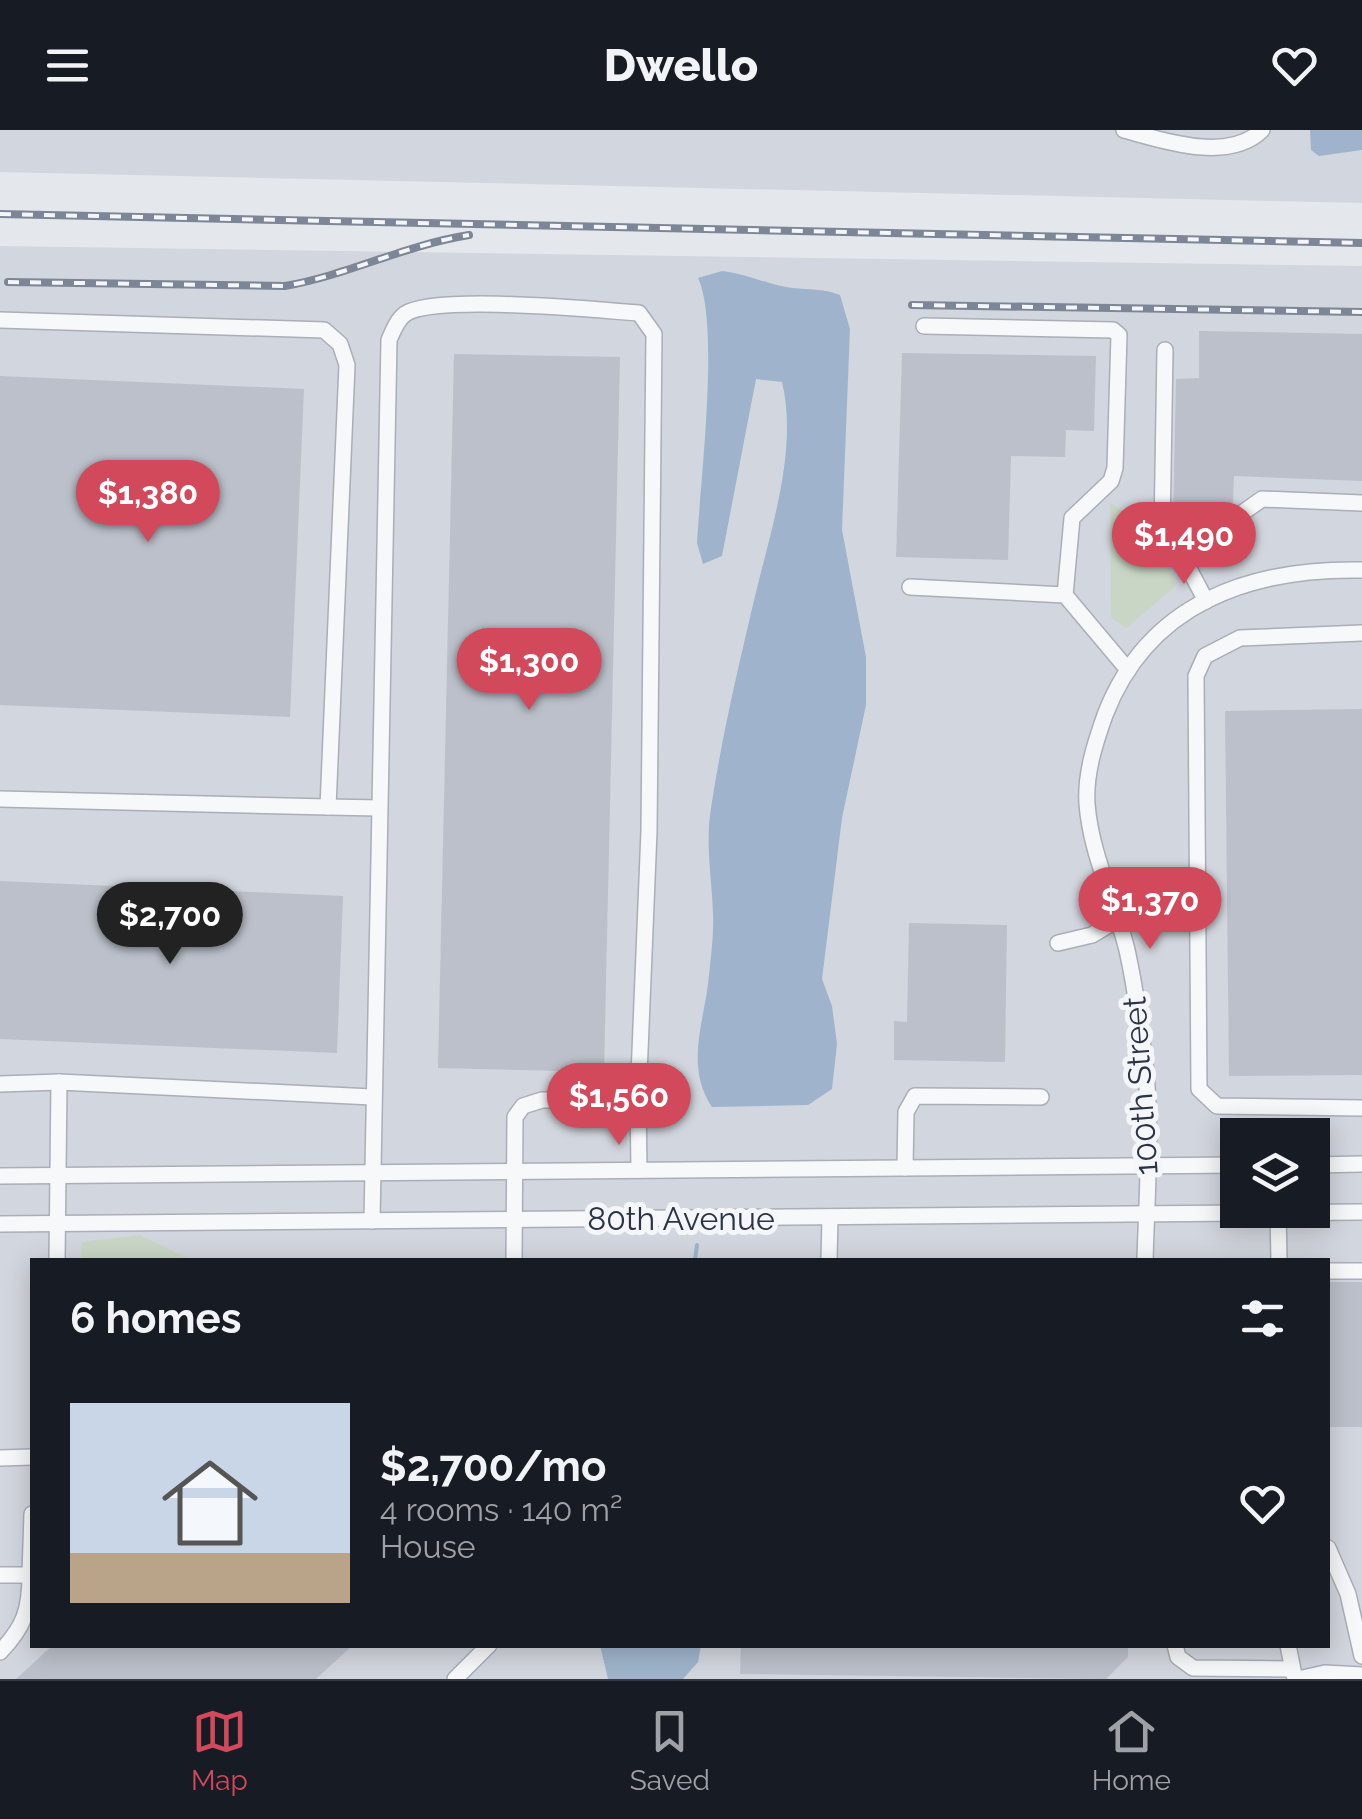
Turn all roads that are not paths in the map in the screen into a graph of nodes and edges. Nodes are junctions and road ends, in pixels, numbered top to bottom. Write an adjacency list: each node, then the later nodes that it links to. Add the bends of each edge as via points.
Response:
1 (1124, 130): 2 (street, via 1221,146 1247,143)
2 (1262, 130)
3 (0, 320): 15 (street, via 324,330 340,344 347,365)
4 (924, 326): 10 (street, via 1113,330 1120,336 1112,481 1072,518)
5 (1165, 350): 7 (street, via 1162,532)
6 (1362, 503): 7 (street, via 1262,499 1228,523)
7 (1176, 544): 11 (street)
8 (1362, 570): 11 (street, 100th Street, via 1254,578)
9 (910, 588): 10 (street)
10 (1065, 595): 13 (street)
11 (1206, 601): 13 (street, 100th Street, via 1154,634)
12 (1362, 634): 17 (street, via 1240,638 1218,646 1199,665)
13 (1128, 670): 18 (street, 100th Street, via 1096,739 1087,802)
14 (0, 799): 15 (street)
15 (328, 807): 16 (street)
16 (379, 808): 22 (street); 24 (street, via 389,340 398,321 422,307 639,312 654,334 656,360)
17 (1198, 916): 18 (street); 25 (street, via 1204,1098 1217,1106)
18 (1118, 920): 19 (street); 28 (street, 100th Street, via 1144,1052)
19 (1058, 943)
20 (59, 1082): 21 (street); 22 (street); 35 (street)
21 (0, 1084)
22 (372, 1097): 33 (street)
23 (1041, 1098): 30 (street, via 915,1096 906,1112)
24 (638, 1100): 31 (street); 32 (street, via 542,1100 523,1106 515,1117)
25 (1362, 1108)
26 (1362, 1164): 27 (street)
27 (1330, 1165)
28 (1148, 1166): 29 (street, 80th Avenue); 30 (street, 80th Avenue); 39 (street, 100th Street)
29 (1220, 1166)
30 (905, 1168): 31 (street, 80th Avenue)
31 (639, 1170): 32 (street, 80th Avenue)
32 (514, 1172): 33 (street, 80th Avenue); 41 (street)
33 (371, 1173): 35 (street, 80th Avenue); 42 (street)
34 (0, 1176): 35 (street, 80th Avenue)
35 (58, 1176): 44 (street)
36 (1330, 1212): 37 (street, 80th Avenue)
37 (1362, 1212)
38 (1220, 1213): 39 (street, 80th Avenue)
39 (1146, 1214): 40 (street, 80th Avenue); 49 (street, 100th Street)
40 (830, 1217): 41 (street, 80th Avenue); 48 (street)
41 (515, 1219): 42 (street, 80th Avenue); 47 (street)
42 (372, 1222): 44 (street, 80th Avenue)
43 (0, 1224): 44 (street, 80th Avenue)
44 (58, 1224): 46 (street)
45 (1278, 1228): 50 (street)
46 (57, 1258)
47 (514, 1258)
48 (829, 1258)
49 (1145, 1258)
50 (1279, 1258)
51 (1330, 1271): 52 (street)
52 (1362, 1271)
53 (30, 1457): 54 (street)
54 (0, 1458)
55 (1330, 1553): 62 (street)
56 (0, 1574): 57 (street)
57 (30, 1576): 61 (street, via 22,1629)
58 (487, 1648): 65 (street)
59 (1176, 1648): 64 (street, via 1193,1668)
60 (1289, 1648): 64 (street)
61 (0, 1652)
62 (1362, 1656)
63 (1362, 1675): 64 (street)
64 (1295, 1676)
65 (455, 1679)

